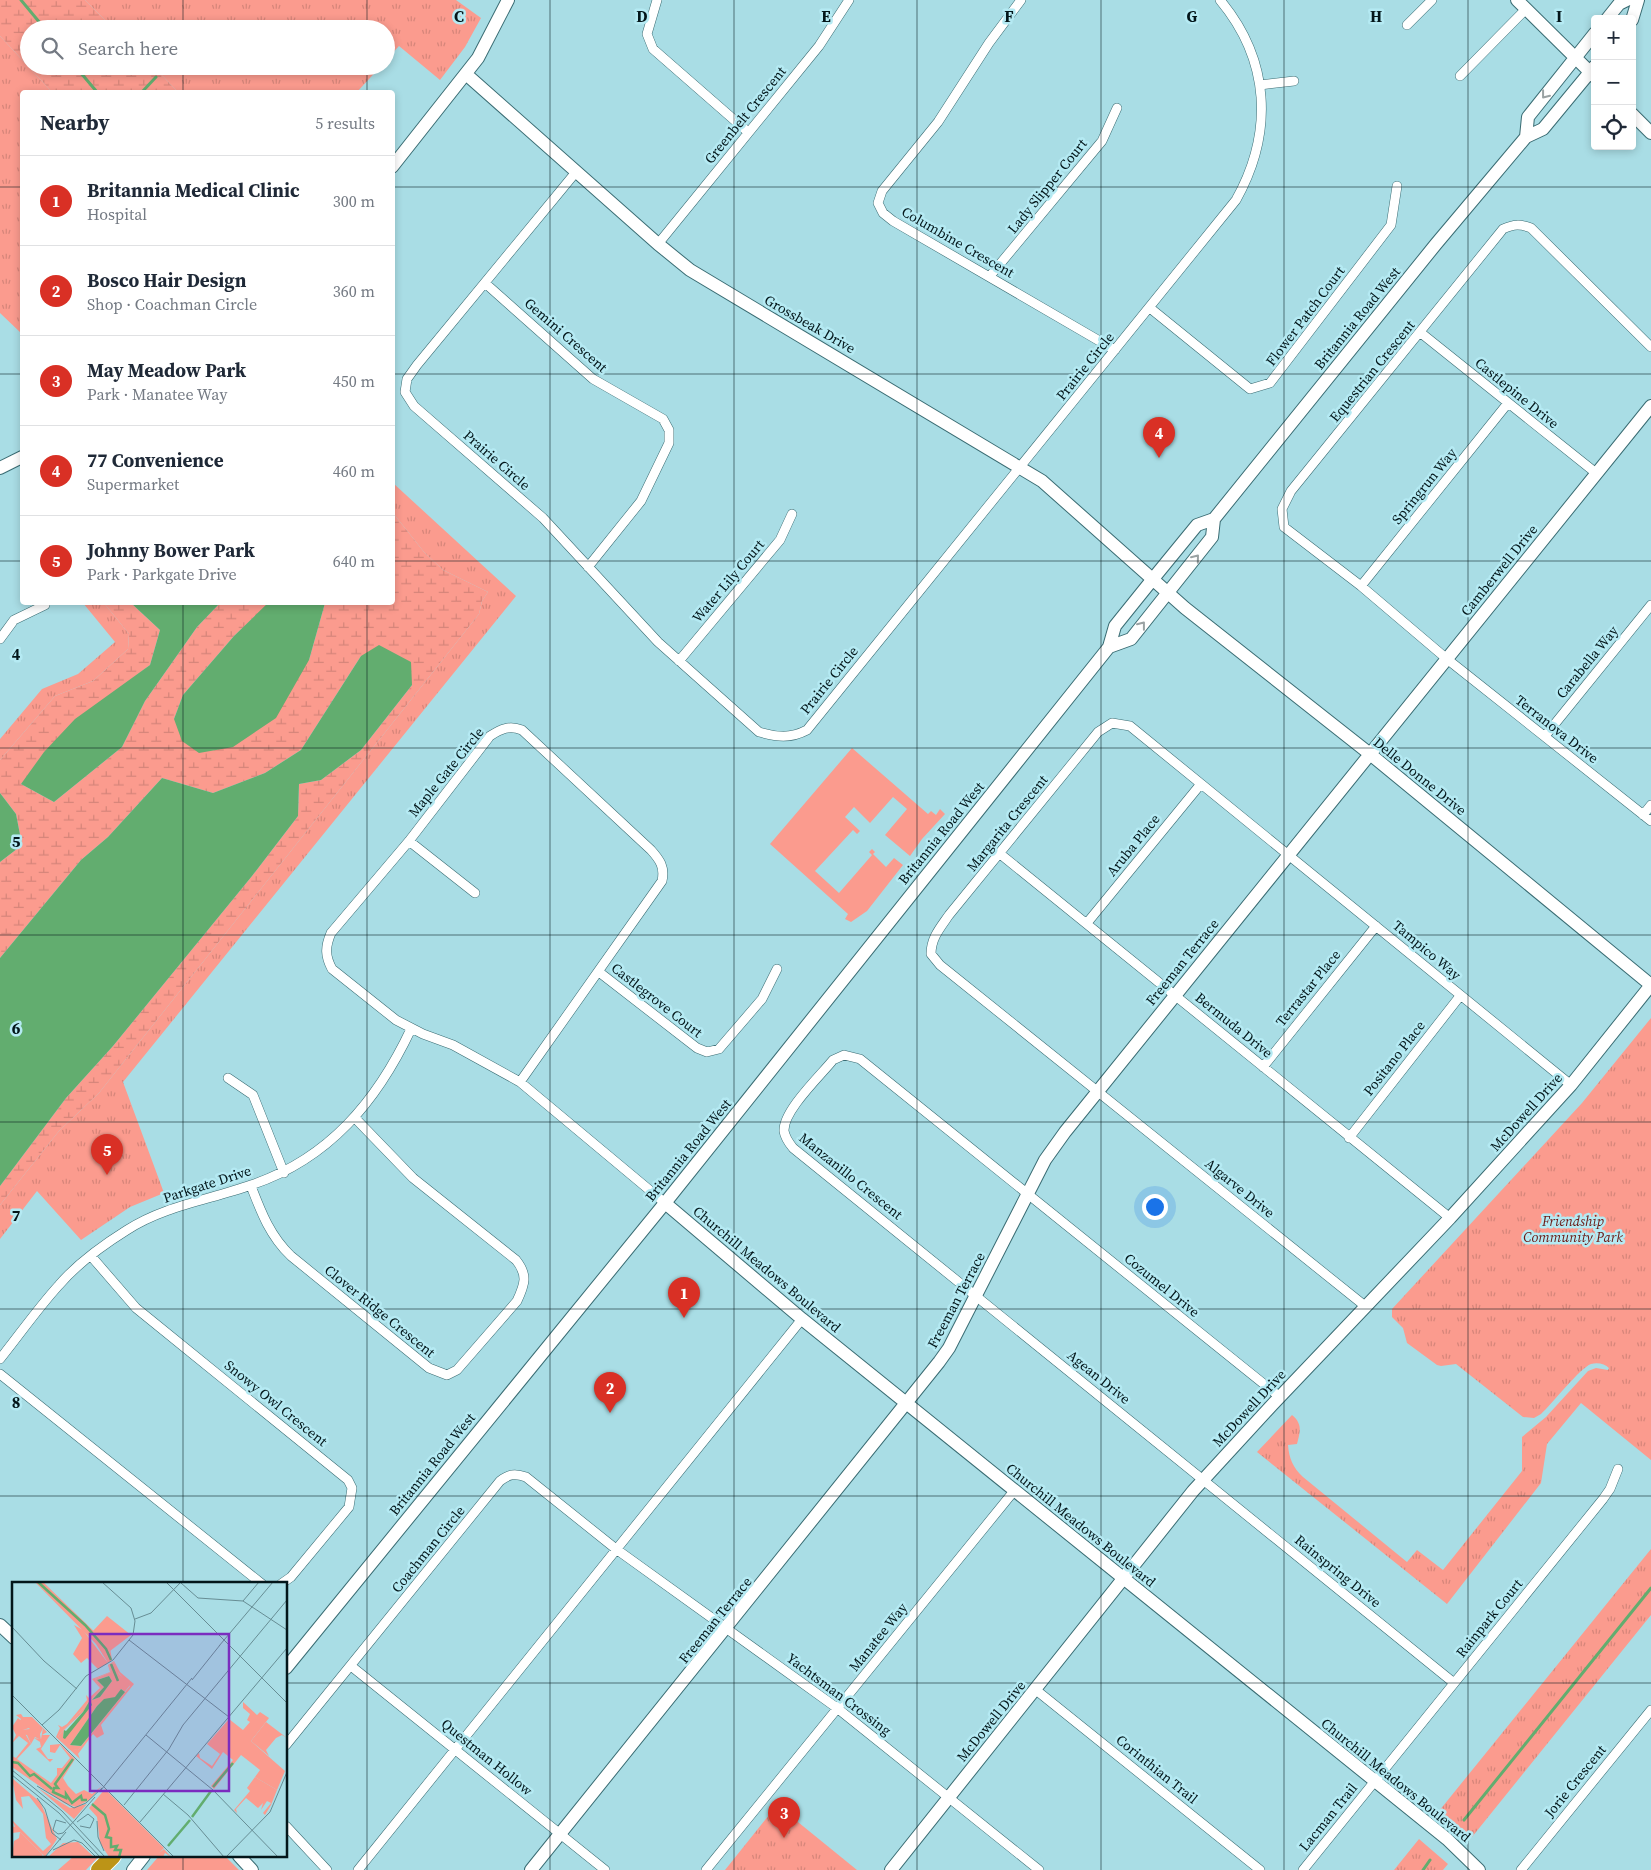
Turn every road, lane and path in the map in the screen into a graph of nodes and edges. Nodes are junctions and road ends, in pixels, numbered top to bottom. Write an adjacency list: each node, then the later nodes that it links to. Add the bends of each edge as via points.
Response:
1 (508, 0): 18 (street, via 489,41)
2 (657, 0): 24 (street, via 647,34 654,49)
3 (849, 0): 24 (street, Greenbelt Crescent, via 819,46)
4 (1021, 0): 31 (street, Columbine Crescent, via 938,122 882,191 878,203 883,213 893,221)
5 (1220, 0): 21 (street, Prairie Circle, via 1243,33)
6 (1432, 0): 13 (street)
7 (1517, 0): 10 (street)
8 (1627, 0): 11 (street)
9 (1638, 0): 12 (street)
10 (1526, 9): 15 (street); 19 (street)
11 (1609, 15)
12 (1634, 15)
13 (1407, 25)
14 (1591, 38): 15 (street, Britannia Road West)
15 (1574, 58): 16 (street); 26 (street, Britannia Road West, one-way to 26, via 1528,117)
16 (1591, 71)
17 (1591, 74): 26 (street, Britannia Road West, via 1543,129)
18 (467, 75): 27 (street); 28 (street, Grossbeak Drive)
19 (1460, 76)
20 (1294, 81): 21 (street)
21 (1260, 85): 33 (street, Prairie Circle, via 1262,124 1248,178 1230,208)
22 (1117, 108): 31 (street, Lady Slipper Court, via 1102,141)
23 (1636, 118): 25 (street)
24 (748, 132): 30 (street, Greenbelt Crescent)
25 (1651, 133)
26 (1526, 137): 44 (street, Britannia Road West)
27 (395, 163)
28 (576, 172): 30 (street, Grossbeak Drive); 32 (street, Prairie Circle)
29 (1397, 186): 33 (street, Flower Patch Court, via 1391,225 1270,383 1250,389)
30 (658, 244): 40 (street, Grossbeak Drive, via 709,281)
31 (990, 276): 36 (street, Columbine Crescent)
32 (485, 284): 45 (street, Prairie Circle, via 417,365 407,379 405,392 414,406 543,518); 45 (street, Gemini Crescent, via 593,379 663,418 669,430 669,443 641,501)
33 (1150, 308): 36 (street, Prairie Circle)
34 (1422, 333): 35 (street, Equestrian Crescent, via 1504,229 1521,224 1530,228); 37 (street, Castlepine Drive); 47 (street, Equestrian Crescent, via 1291,492 1282,510 1284,527)
35 (1651, 347)
36 (1115, 350): 40 (street, Prairie Circle)
37 (1508, 403): 42 (street, Castlepine Drive); 47 (street, Springrun Way)
38 (1651, 406): 42 (street, Camberwell Drive)
39 (20, 458): 41 (street)
40 (1021, 467): 46 (street, Grossbeak Drive, via 1056,492); 54 (street, Prairie Circle, via 807,730 779,737 759,732)
41 (0, 468)
42 (1596, 473): 53 (street, Camberwell Drive)
43 (792, 514): 54 (street, Water Lily Court, via 780,540)
44 (1214, 519): 46 (street, Britannia Road West, via 1197,525); 48 (street, Britannia Road West, one-way to 44, via 1212,537)
45 (588, 567): 54 (street, Prairie Circle)
46 (1152, 580): 48 (street, Delle Donne Drive); 52 (street, Britannia Road West, via 1115,626)
47 (1361, 586): 53 (street, Equestrian Crescent)
48 (1167, 593): 52 (street, Britannia Road West, one-way to 48, via 1131,639); 56 (street, Delle Donne Drive)
49 (44, 605): 51 (street, via 14,620)
50 (1651, 605): 55 (street, Carabella Way)
51 (0, 640)
52 (1109, 647): 83 (street, Britannia Road West)
53 (1447, 659): 55 (street, Terranova Drive); 56 (street, Camberwell Drive)
54 (680, 661)
55 (1544, 736): 59 (street, Terranova Drive)
56 (1370, 754): 63 (street, Freeman Terrace); 69 (street, Delle Donne Drive)
57 (1200, 785): 62 (street, Margarita Crescent, via 1130,726 1112,723 1098,732); 63 (street, Margarita Crescent); 65 (street, Aruba Place)
58 (1651, 805): 59 (street)
59 (1643, 815): 60 (street, Terranova Drive)
60 (1651, 821)
61 (409, 840): 64 (street); 68 (street, Maple Gate Circle, via 490,736 501,728 522,730 651,850 662,866 662,881); 72 (street, Maple Gate Circle, via 331,933 326,958 332,969)
62 (999, 853): 65 (street, Bermuda Drive); 77 (street, Margarita Crescent, via 934,936 931,954 940,965)
63 (1288, 856): 66 (street); 70 (street, Freeman Terrace)
64 (475, 893)
65 (1087, 924): 70 (street, Bermuda Drive)
66 (1376, 926): 71 (street, Tampico Way); 73 (street, Terrastar Place)
67 (777, 969): 68 (street, Castlegrove Court, via 762,999 718,1049 707,1052 697,1048)
68 (599, 972): 75 (street, Maple Gate Circle)
69 (1651, 985): 76 (street, McDowell Drive)
70 (1175, 995): 73 (street, Bermuda Drive); 77 (street, Freeman Terrace)
71 (1460, 996): 76 (street); 79 (street, Positano Place)
72 (411, 1029): 75 (street, Maple Gate Circle, via 453,1045); 78 (street, Parkgate Drive, via 395,1062)
73 (1262, 1066): 79 (street, Bermuda Drive)
74 (228, 1078): 80 (street, via 253,1095)
75 (520, 1082): 83 (street, Maple Gate Circle)
76 (1571, 1085): 84 (street, McDowell Drive)
77 (1097, 1092): 82 (street, Freeman Terrace, via 1045,1160); 87 (street, Algarve Drive)
78 (355, 1118): 80 (street, Parkgate Drive, via 323,1147); 81 (street, Clover Ridge Crescent, via 413,1178 516,1260 526,1276 517,1301 457,1370 447,1375 430,1368 291,1256 278,1244 267,1226)
79 (1349, 1138): 84 (street, Bermuda Drive)
80 (284, 1173): 81 (street, Parkgate Drive)
81 (251, 1186): 85 (street, Parkgate Drive, via 152,1217 127,1229)
82 (1027, 1194): 86 (street, Freeman Terrace); 86 (street, Manzanillo Crescent, via 860,1058 844,1056 833,1060 790,1113 784,1131 793,1148); 91 (street, Cozumel Drive)
83 (665, 1203): 88 (street, Churchill Meadows Boulevard); 103 (street, Britannia Road West)
84 (1450, 1218): 87 (street, McDowell Drive)
85 (91, 1256): 89 (street, Parkgate Drive, via 60,1283); 99 (street, Snowy Owl Crescent, via 136,1308 348,1480 352,1488 349,1507 291,1577)
86 (976, 1296): 92 (street, Freeman Terrace, via 949,1348); 94 (street, Agean Drive)
87 (1365, 1306): 91 (street, McDowell Drive)
88 (802, 1319): 92 (street, Churchill Meadows Boulevard); 96 (street)
89 (0, 1359)
90 (0, 1374): 98 (street)
91 (1280, 1397): 94 (street, McDowell Drive)
92 (907, 1404): 95 (street, Churchill Meadows Boulevard); 101 (street, Freeman Terrace)
93 (1618, 1469): 105 (street, Rainpark Court, via 1603,1499)
94 (1204, 1480): 97 (street, McDowell Drive); 105 (street, Rainspring Drive)
95 (1014, 1491): 97 (street, Churchill Meadows Boulevard); 107 (street, Manatee Way)
96 (616, 1549): 101 (street, Yachtsman Crossing); 104 (street, Coachman Circle, via 526,1477 508,1475); 110 (street)
97 (1124, 1579): 106 (street, McDowell Drive); 111 (street, Churchill Meadows Boulevard)
98 (260, 1582)
99 (283, 1582)
100 (0, 1625): 102 (street)
101 (728, 1628): 107 (street, Yachtsman Crossing); 114 (street, Freeman Terrace)
102 (12, 1636)
103 (288, 1666)
104 (351, 1666): 109 (street, Coachman Circle); 110 (street, Questman Hollow)
105 (1454, 1683): 111 (street, Rainpark Court)
106 (1036, 1690): 112 (street, McDowell Drive); 130 (street, Corinthian Trail)
107 (837, 1708): 112 (street, Yachtsman Crossing); 127 (street, Manatee Way)
108 (1651, 1710): 133 (street, Jorie Crescent)
109 (288, 1743)
110 (455, 1749): 114 (street, Questman Hollow); 124 (street)
111 (1374, 1781): 131 (street, Lacman Trail); 132 (street, Churchill Meadows Boulevard, via 1460,1850)
112 (949, 1798): 128 (street, McDowell Drive); 129 (street, Yachtsman Crossing)
113 (288, 1828): 123 (street)
114 (560, 1834): 125 (street, Freeman Terrace); 126 (street, Questman Hollow)
115 (111, 1858): 119 (highway)
116 (117, 1858): 120 (street)
117 (142, 1858): 121 (street)
118 (241, 1858): 122 (street)
119 (99, 1870)
120 (108, 1870)
121 (133, 1870)
122 (252, 1870)
123 (327, 1870)
124 (358, 1870)
125 (531, 1870)
126 (605, 1870)
127 (706, 1870)
128 (891, 1870)
129 (1039, 1870)
130 (1260, 1870)
131 (1303, 1870)
132 (1479, 1870)
133 (1521, 1870)

